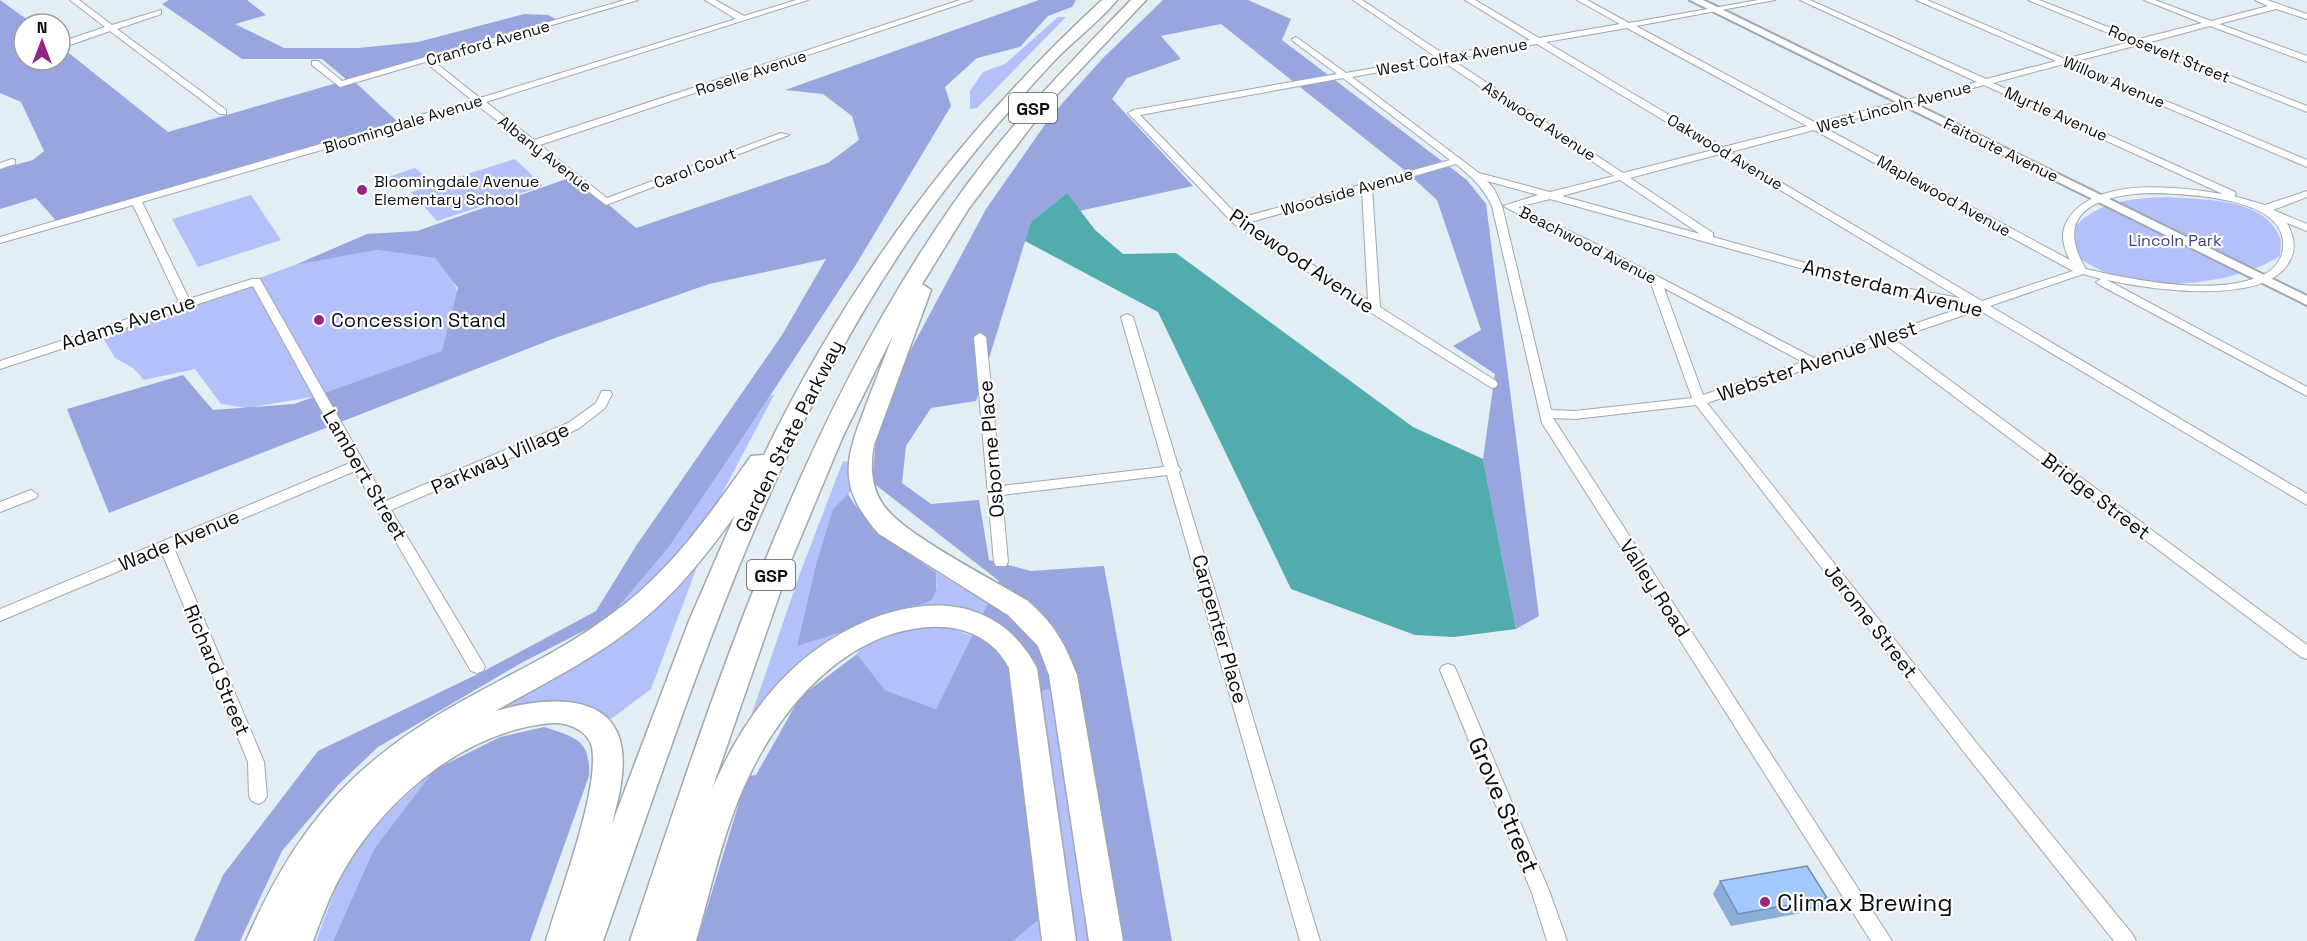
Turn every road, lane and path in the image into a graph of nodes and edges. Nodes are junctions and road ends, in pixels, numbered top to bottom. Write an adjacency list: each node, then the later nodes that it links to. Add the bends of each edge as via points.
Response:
1 (74, 0): 25 (street)
2 (634, 0): 32 (street, Cranford Avenue)
3 (709, 0): 22 (street)
4 (804, 0): 22 (street, Bloomingdale Avenue)
5 (968, 0): 44 (street, Roselle Avenue)
6 (1110, 0): 78 (highway, Garden State Parkway / GSP, via 1044,62 968,147 879,272)
7 (1139, 0): 62 (highway, Garden State Parkway / GSP, via 1038,103 990,162)
8 (1357, 0): 30 (street, Ashwood Avenue)
9 (1469, 0): 28 (street, Oakwood Avenue)
10 (1581, 0): 24 (street, Maplewood Avenue)
11 (1695, 0): 19 (street, Faitoute Avenue)
12 (1771, 0): 19 (street, West Colfax Avenue)
13 (1804, 0): 36 (street, Myrtle Avenue)
14 (1920, 0): 33 (street, Willow Avenue)
15 (2032, 0): 29 (street, Roosevelt Street)
16 (2148, 0): 23 (street)
17 (2259, 0): 18 (street)
18 (2277, 6): 21 (street); 23 (street, West Lincoln Avenue)
19 (1714, 10): 24 (street, West Colfax Avenue); 38 (street, Faitoute Avenue)
20 (158, 12): 25 (street)
21 (2307, 17)
22 (743, 19): 37 (street, Bloomingdale Avenue)
23 (2211, 24): 29 (street, West Lincoln Avenue); 31 (street)
24 (1628, 25): 28 (street, West Colfax Avenue); 42 (street, Maplewood Avenue)
25 (111, 28): 27 (street); 40 (street)
26 (1296, 39): 35 (street, Beachwood Avenue)
27 (72, 41)
28 (1539, 41): 30 (street, West Colfax Avenue); 45 (street, Oakwood Avenue)
29 (2139, 43): 33 (street, West Lincoln Avenue); 39 (street, Roosevelt Street)
30 (1444, 58): 35 (street, West Colfax Avenue); 51 (street, Ashwood Avenue)
31 (2307, 59)
32 (428, 61): 34 (street, Cranford Avenue, via 340,84); 37 (street, Albany Avenue)
33 (2066, 62): 36 (street, West Lincoln Avenue); 48 (street, Willow Avenue)
34 (315, 63)
35 (1344, 76): 41 (street, West Colfax Avenue); 46 (street, Beachwood Avenue)
36 (1987, 83): 38 (street, West Lincoln Avenue); 59 (street, Myrtle Avenue)
37 (480, 101): 44 (street, Albany Avenue); 56 (street, Bloomingdale Avenue)
38 (1907, 104): 42 (street, West Lincoln Avenue); 55 (street, Faitoute Avenue)
39 (2307, 109)
40 (223, 112)
41 (1133, 113): 60 (street, Pinewood Avenue)
42 (1817, 127): 45 (street, West Lincoln Avenue); 65 (street, Maplewood Avenue)
43 (784, 135): 57 (street, Carol Court)
44 (533, 144): 57 (street, Albany Avenue)
45 (1724, 152): 51 (street, West Lincoln Avenue); 71 (street, Oakwood Avenue)
46 (1457, 161): 50 (street, Beachwood Avenue); 52 (street, Woodside Avenue)
47 (12, 162): 49 (street)
48 (2307, 164)
49 (0, 166)
50 (1475, 174): 54 (street, Amsterdam Avenue); 58 (street, Beachwood Avenue)
51 (1625, 178): 54 (street, West Lincoln Avenue); 64 (street, Ashwood Avenue)
52 (1367, 187): 60 (street, Woodside Avenue); 72 (street)
53 (2307, 194): 59 (street)
54 (1555, 196): 58 (street, West Lincoln Avenue); 64 (street, Amsterdam Avenue)
55 (2101, 198): 59 (street, via 2132,191 2170,190); 65 (street, via 2074,215 2067,230 2068,248); 67 (street, Faitoute Avenue)
56 (136, 201): 63 (street, Bloomingdale Avenue); 70 (street)
57 (606, 202)
58 (1504, 206): 66 (street, Beachwood Avenue); 83 (street, Valley Road)
59 (2264, 209): 61 (street, Myrtle Avenue); 67 (street, via 2282,226 2290,250 2285,264)
60 (1238, 222): 72 (street, Pinewood Avenue)
61 (2307, 228)
62 (943, 230): 102 (highway, Garden State Parkway / GSP, via 870,356 791,524 723,709); 105 (highway, via 862,445 858,461 860,478 870,506 888,528 1018,608 1050,642 1065,686)
63 (0, 240)
64 (1720, 243): 71 (street, Amsterdam Avenue, via 1876,286)
65 (2082, 271): 67 (street, via 2121,282 2175,286 2225,286); 71 (street, Webster Avenue West); 80 (street, Maplewood Avenue)
66 (1655, 279): 76 (street, Beachwood Avenue); 82 (street, Jerome Street)
67 (2263, 279): 69 (street, Faitoute Avenue)
68 (256, 281): 70 (street, Adams Avenue); 84 (street, Lambert Street)
69 (2307, 301)
70 (185, 303): 77 (street, Adams Avenue)
71 (1982, 305): 75 (street, Webster Avenue West); 88 (street, Amsterdam Avenue)
72 (1374, 310): 79 (street, Pinewood Avenue)
73 (1127, 317): 85 (street, Carpenter Place)
74 (981, 337): 86 (street, Osborne Place)
75 (1886, 339): 76 (street, Webster Avenue West); 94 (street, Bridge Street)
76 (1815, 363): 82 (street, Webster Avenue West)
77 (0, 364)
78 (815, 381): 98 (highway, via 706,539 647,602 580,650 425,737 385,766 352,798 298,866); 101 (highway, Garden State Parkway / GSP, via 764,479 726,567)
79 (1492, 384)
80 (2307, 392)
81 (606, 394): 90 (street, Parkway Village, via 601,405 573,426)
82 (1699, 401): 83 (street, Webster Avenue West, via 1575,415); 109 (street, Jerome Street)
83 (1545, 414): 108 (street, Valley Road)
84 (358, 465): 90 (street, Lambert Street); 91 (street, Wade Avenue)
85 (1174, 470): 86 (street); 106 (street, Carpenter Place)
86 (994, 491): 92 (street, Osborne Place)
87 (31, 495): 89 (street)
88 (2307, 500)
89 (0, 507)
90 (383, 507): 95 (street, Lambert Street)
91 (165, 546): 93 (street, Wade Avenue); 97 (street, Richard Street, via 256,762)
92 (1001, 562)
93 (0, 615)
94 (2307, 653)
95 (477, 667)
96 (1448, 670): 107 (street, Grove Street, via 1541,893)
97 (258, 796)
98 (263, 941)
99 (296, 941): 100 (highway, via 337,852 389,793 437,754 476,731 513,717 548,711 588,720 600,731 608,754 605,788)
100 (563, 941)
101 (586, 941)
102 (647, 941)
103 (679, 941): 104 (highway, via 720,806 771,713 805,675 849,641 895,621 928,615 962,618 991,630 1014,650 1023,668)
104 (1059, 941)
105 (1106, 941)
106 (1310, 941)
107 (1557, 941)
108 (1882, 941)
109 (2126, 941)

